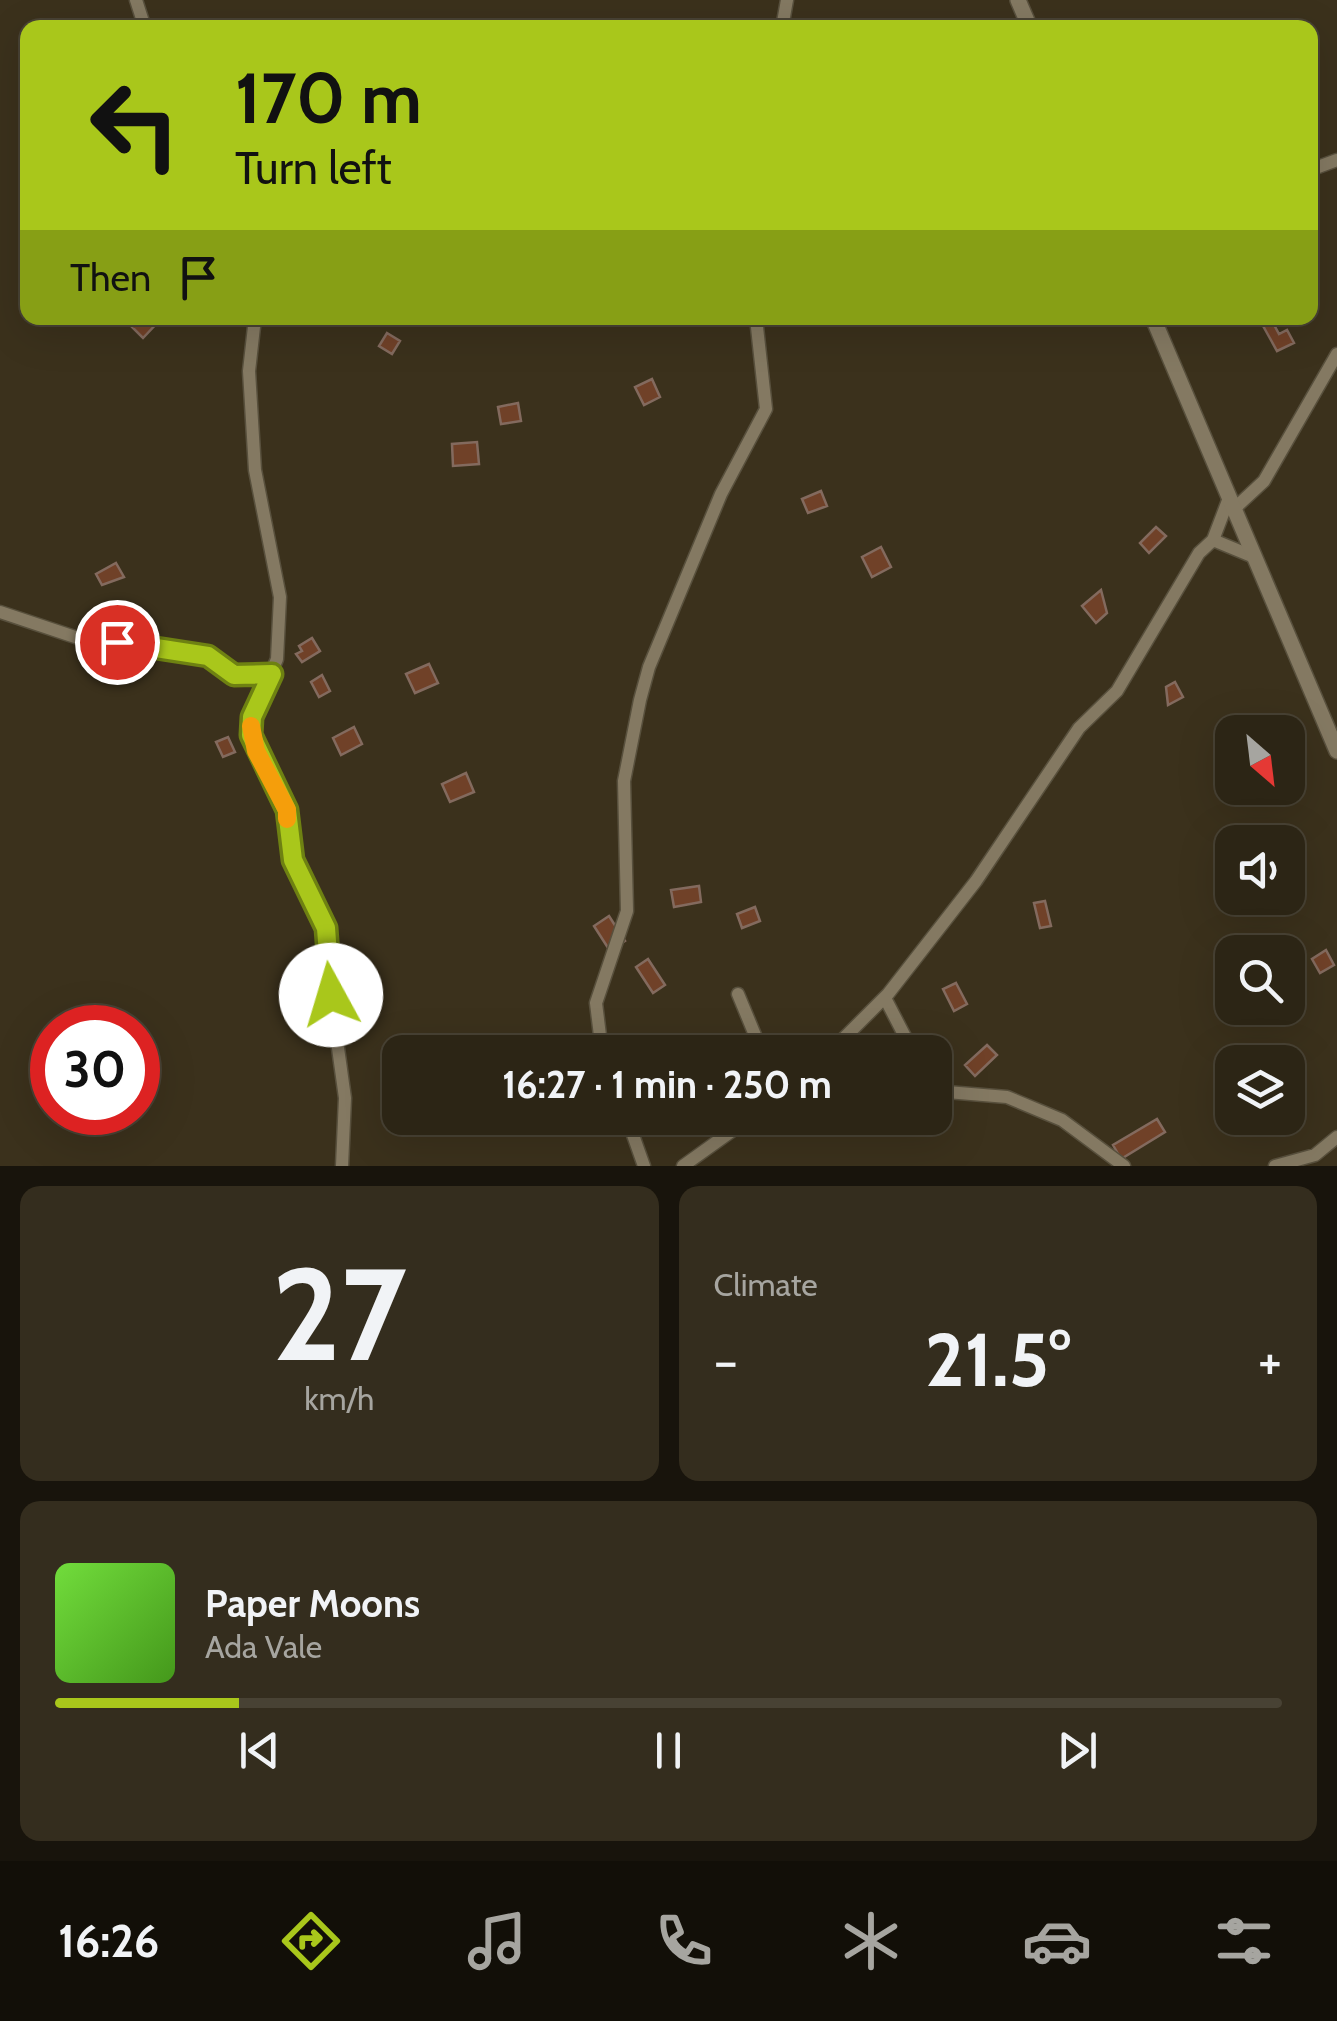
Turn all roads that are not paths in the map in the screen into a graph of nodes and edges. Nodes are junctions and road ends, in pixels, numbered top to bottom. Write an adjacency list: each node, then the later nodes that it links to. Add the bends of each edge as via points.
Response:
1 (253, 325): 9 (street, via 255,470 280,597)
2 (757, 325): 13 (street, via 766,409 721,494 640,700 624,781 627,910 596,1003)
3 (1156, 325): 5 (street)
4 (1337, 354): 5 (street, via 1264,481)
5 (1232, 503): 6 (street); 7 (street)
6 (1213, 540): 7 (street); 12 (street, via 1116,690 1079,728 976,880)
7 (1254, 556): 10 (street)
8 (0, 612): 9 (street, via 84,640 198,654 234,675)
9 (272, 674): 21 (street, via 251,735 287,810 293,860 326,928 345,1098)
10 (1337, 751)
11 (738, 994): 14 (street)
12 (884, 998): 15 (street); 16 (street)
13 (600, 1035)
14 (755, 1035)
15 (847, 1035)
16 (904, 1035)
17 (952, 1092): 24 (street, via 1007,1097 1062,1120)
18 (633, 1135): 22 (street)
19 (726, 1135): 23 (street)
20 (1337, 1136): 25 (street, via 1315,1155)
21 (342, 1166)
22 (644, 1166)
23 (683, 1166)
24 (1124, 1166)
25 (1275, 1166)

